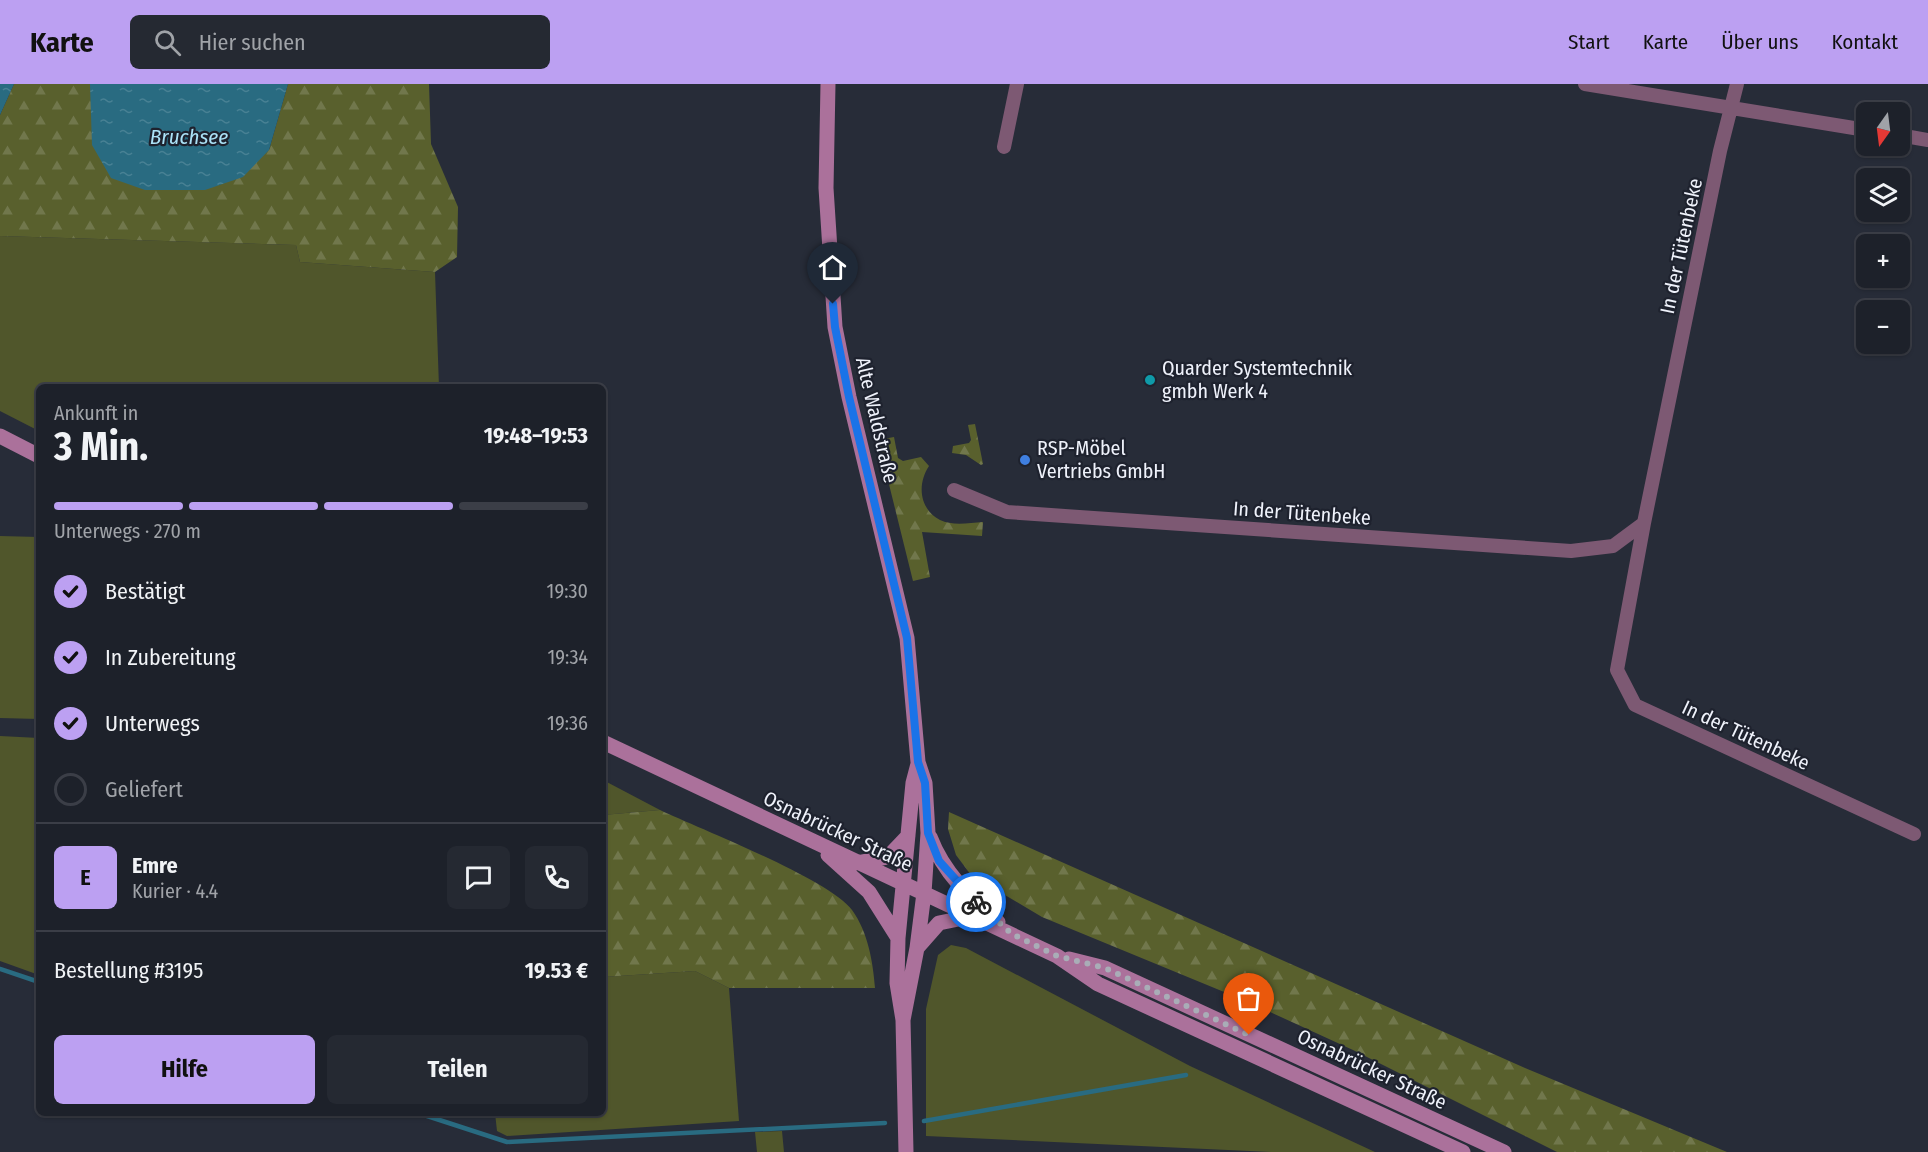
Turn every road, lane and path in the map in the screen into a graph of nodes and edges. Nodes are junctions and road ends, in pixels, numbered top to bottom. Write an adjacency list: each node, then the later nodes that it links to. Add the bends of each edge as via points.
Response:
1 (828, 84): 15 (main road, Alte Waldstraße, via 826,188 835,327 907,638)
2 (1017, 84): 9 (street)
3 (1585, 84): 5 (street)
4 (1737, 84): 5 (street, In der Tütenbeke)
5 (1732, 109): 6 (street); 13 (street, In der Tütenbeke, via 1720,151)
6 (1856, 128)
7 (1910, 137): 8 (street)
8 (1928, 140)
9 (1004, 147)
10 (0, 436): 11 (main road)
11 (36, 454)
12 (954, 490): 13 (street, In der Tütenbeke, via 1007,512 1571,551 1613,546)
13 (1644, 523): 17 (street, In der Tütenbeke, via 1617,670 1635,705)
14 (606, 743): 19 (main road, Osnabrücker Straße)
15 (918, 762): 16 (main road, Alte Waldstraße, via 925,783); 18 (main road, Alte Waldstraße)
16 (928, 833): 22 (main road, Alte Waldstraße); 24 (main road, via 939,861 966,894)
17 (1914, 834)
18 (908, 836): 20 (main road, via 888,856); 21 (main road, Alte Waldstraße)
19 (817, 844): 20 (main road, Osnabrücker Straße); 25 (main road, via 869,892)
20 (856, 863): 21 (main road, Osnabrücker Straße)
21 (904, 885): 22 (main road, Osnabrücker Straße); 25 (main road, Alte Waldstraße)
22 (924, 893): 23 (main road, Osnabrücker Straße); 26 (main road, Alte Waldstraße)
23 (973, 916): 24 (main road, Osnabrücker Straße); 26 (main road, via 939,923)
24 (1012, 934): 27 (main road, Osnabrücker Straße)
25 (898, 938): 28 (main road, Alte Waldstraße, via 897,983)
26 (917, 948): 28 (main road, Alte Waldstraße)
27 (1057, 956): 30 (main road, Osnabrücker Straße, via 1098,984); 31 (main road, Osnabrücker Straße, via 1105,968)
28 (903, 1020): 29 (main road, Alte Waldstraße)
29 (906, 1152)
30 (1463, 1152)
31 (1504, 1152)

